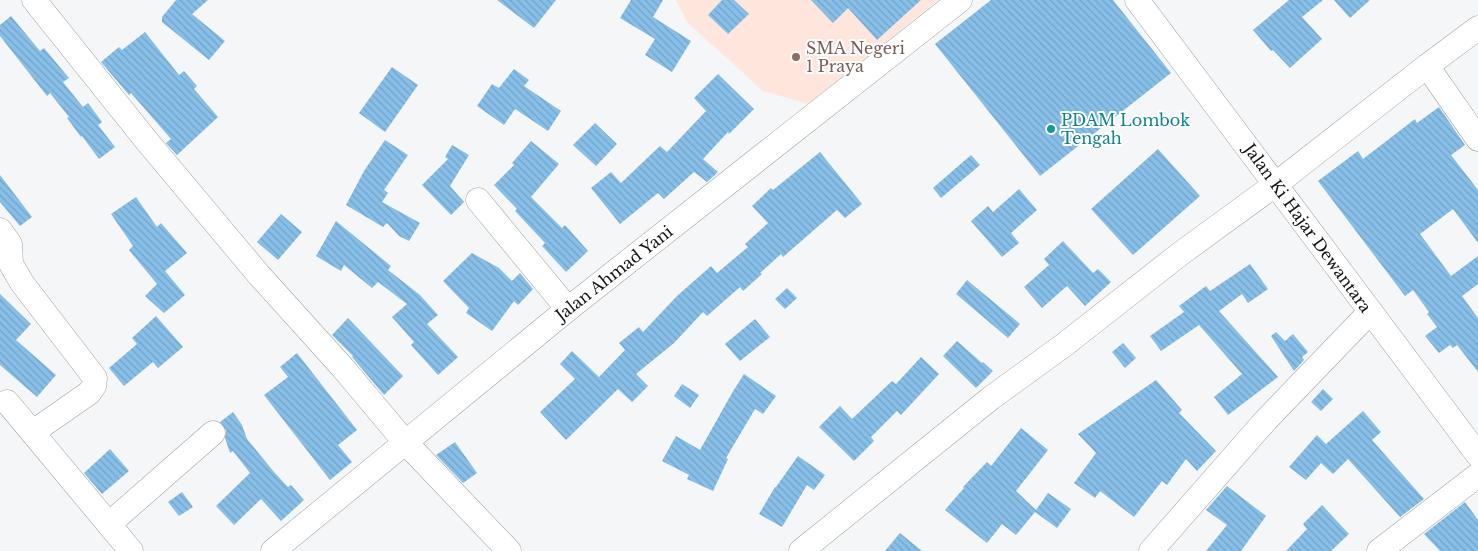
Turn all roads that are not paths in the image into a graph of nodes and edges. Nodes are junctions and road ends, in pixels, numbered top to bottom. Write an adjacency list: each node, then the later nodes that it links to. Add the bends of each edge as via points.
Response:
1 (34, 0): 15 (street, via 259,275 344,368)
2 (1137, 0): 7 (street, Jalan Ki Hajar Dewantara)
3 (962, 2): 10 (street, Jalan Ahmad Yani)
4 (1478, 28): 5 (street)
5 (1427, 66): 6 (street); 7 (street)
6 (1478, 139)
7 (1276, 184): 11 (street, Jalan Ki Hajar Dewantara); 22 (street, via 991,398)
8 (478, 200): 10 (street)
9 (0, 230): 13 (street, via 10,244 11,264 22,283 95,378 89,393)
10 (568, 309): 15 (street, Jalan Ahmad Yani)
11 (1370, 312): 16 (street, Jalan Ki Hajar Dewantara); 23 (street, via 1266,420)
12 (2, 402): 13 (street)
13 (33, 432): 18 (street)
14 (213, 432): 18 (street)
15 (405, 442): 20 (street, Jalan Ahmad Yani); 21 (street)
16 (1478, 456)
17 (1478, 475): 24 (street)
18 (109, 524): 19 (street)
19 (131, 551)
20 (273, 551)
21 (509, 551)
22 (801, 551)
23 (1151, 551)
24 (1378, 551)

